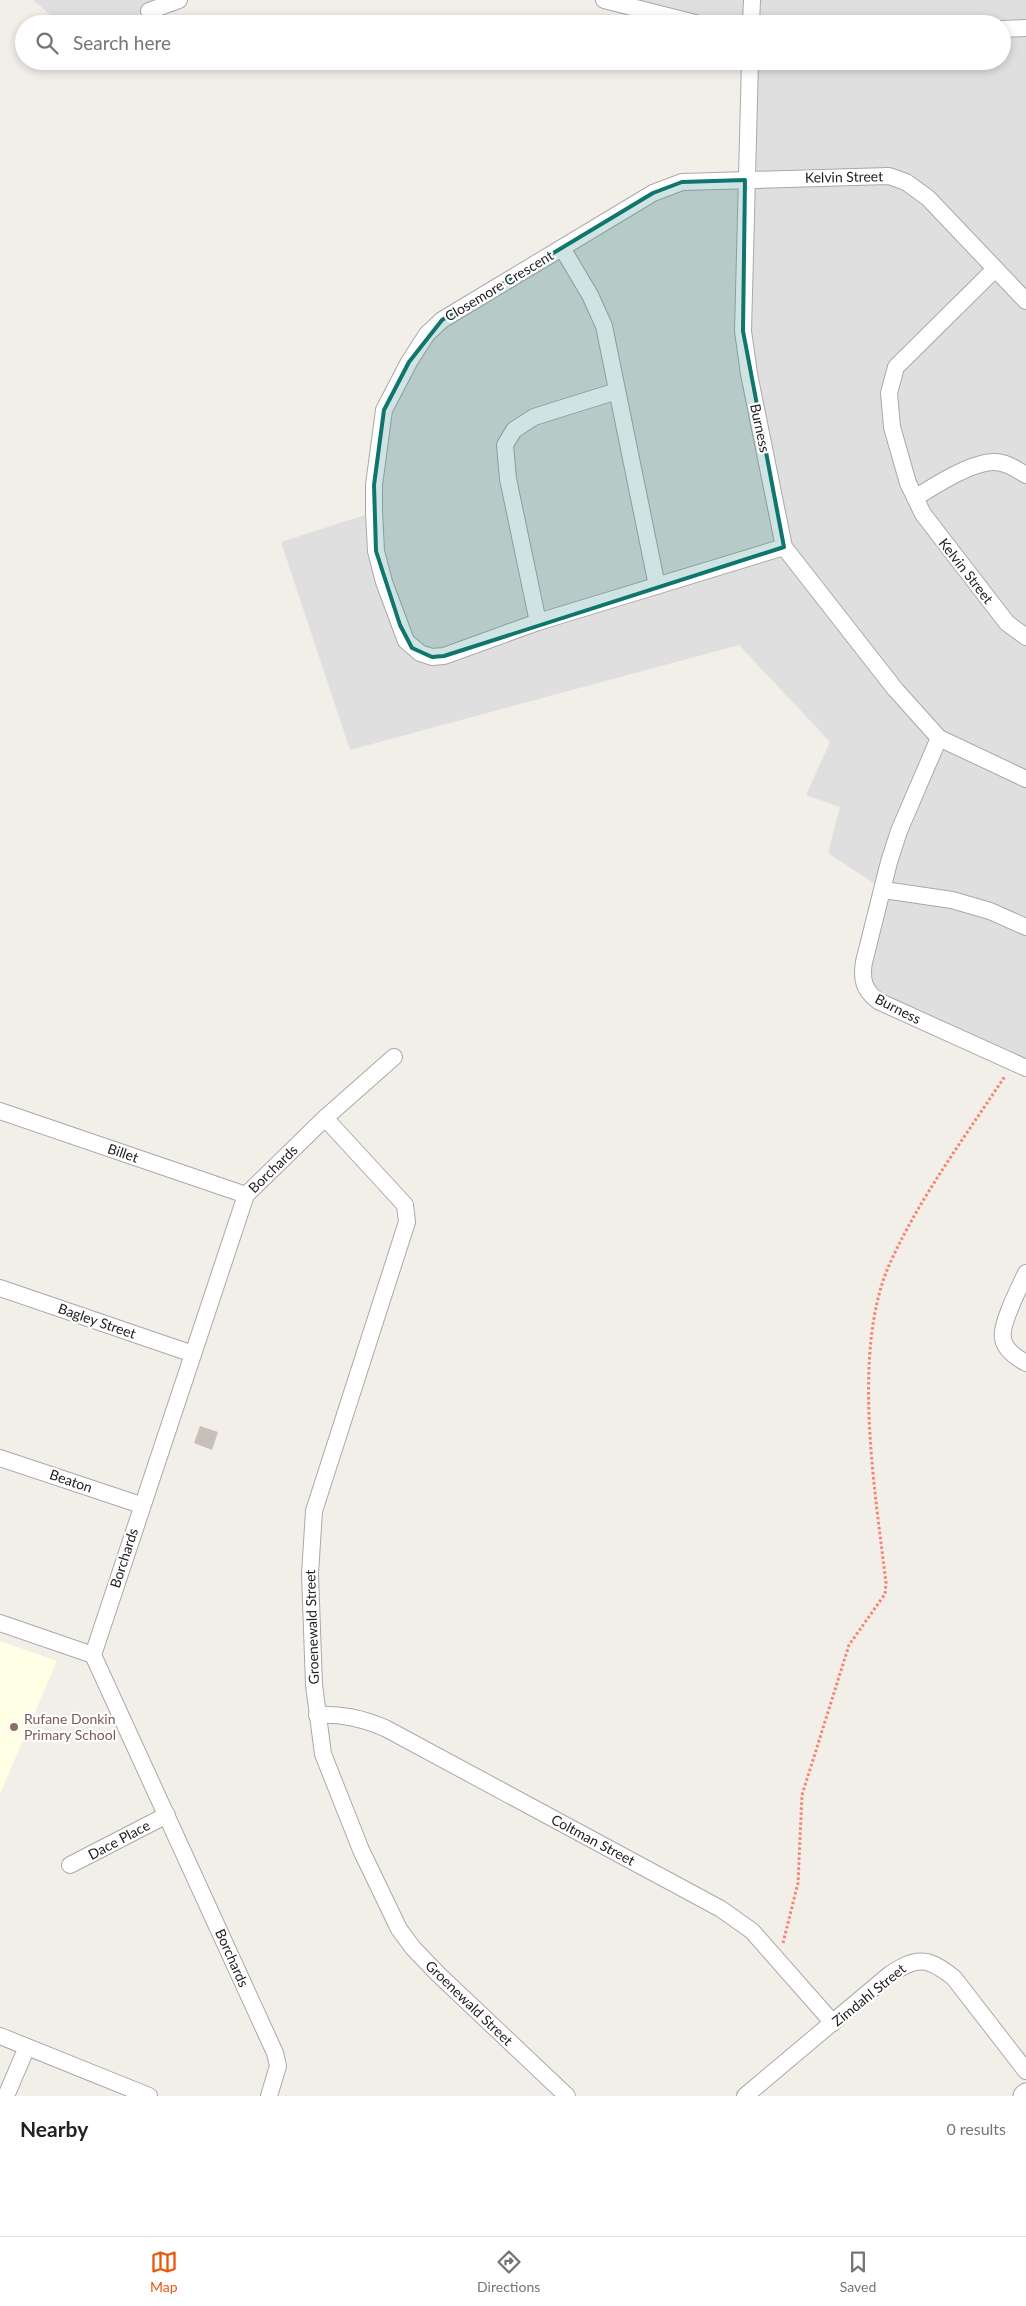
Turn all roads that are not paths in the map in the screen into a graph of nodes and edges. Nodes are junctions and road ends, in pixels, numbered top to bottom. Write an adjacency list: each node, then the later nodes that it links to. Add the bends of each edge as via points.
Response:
1 (180, 0): 4 (street)
2 (604, 0): 5 (street)
3 (752, 0): 6 (street)
4 (149, 11)
5 (663, 15)
6 (751, 15)
7 (1026, 28): 8 (street)
8 (1011, 29)
9 (750, 70): 10 (street, Burness)
10 (746, 180): 11 (street, Closemore Crescent, via 682,182 666,187); 12 (street, Kelvin Street, via 889,176 906,182 928,198); 17 (street, Burness, via 743,331 748,374)
11 (562, 248): 14 (street, Closemore Crescent, via 604,326); 19 (street, Closemore Crescent, via 442,320 427,334 384,410 374,485 376,551 400,625 412,648 432,657 444,656)
12 (994, 270): 13 (street, Kelvin Street); 16 (street, Kelvin Street, via 896,367 891,380 892,427)
13 (1026, 301)
14 (617, 391): 18 (street, Closemore Crescent); 19 (street, via 534,417 520,425 506,441 504,454 508,479)
15 (1026, 475): 16 (street, via 1009,465 993,462 947,478)
16 (915, 498): 20 (street, Kelvin Street, via 934,530 1007,623)
17 (784, 547): 18 (street, Closemore Crescent); 21 (street, Burness, via 895,689)
18 (657, 586): 19 (street, Closemore Crescent)
19 (538, 622)
20 (1026, 637)
21 (939, 738): 22 (street, Burness); 23 (street, Burness, via 899,831)
22 (1026, 779)
23 (884, 890): 24 (street, via 952,900 990,911); 26 (street, Burness, via 862,974 868,993 894,1009)
24 (1026, 927)
25 (394, 1057): 28 (street, Borchards)
26 (1020, 1065)
27 (0, 1110): 29 (street, Billet)
28 (325, 1118): 29 (street, Borchards); 38 (street, Groenewald Street, via 405,1205 407,1222 314,1511 310,1574)
29 (246, 1195): 32 (street, Borchards)
30 (1026, 1272): 33 (street, via 1007,1316 1002,1338 1008,1350)
31 (0, 1288): 32 (street, Bagley Street)
32 (193, 1354): 35 (street, Borchards)
33 (1026, 1363)
34 (0, 1458): 35 (street, Beaton)
35 (141, 1505): 37 (street, Borchards)
36 (0, 1624): 37 (street)
37 (93, 1655): 39 (street, Borchards)
38 (317, 1715): 41 (street, Coltman Street, via 347,1715 385,1728 720,1909 752,1931); 48 (street, Groenewald Street, via 323,1754 399,1929 438,1974)
39 (167, 1815): 40 (street, Dace Place); 47 (street, Borchards, via 275,2052 278,2066)
40 (70, 1865)
41 (833, 2023): 44 (street, Zimdahl Street, via 906,1963 924,1960 939,1966 954,1978); 49 (street, Zimdahl Street)
42 (0, 2036): 43 (street)
43 (27, 2047): 45 (street); 46 (street)
44 (1026, 2071)
45 (6, 2096)
46 (149, 2096)
47 (269, 2096)
48 (567, 2096)
49 (745, 2096)

